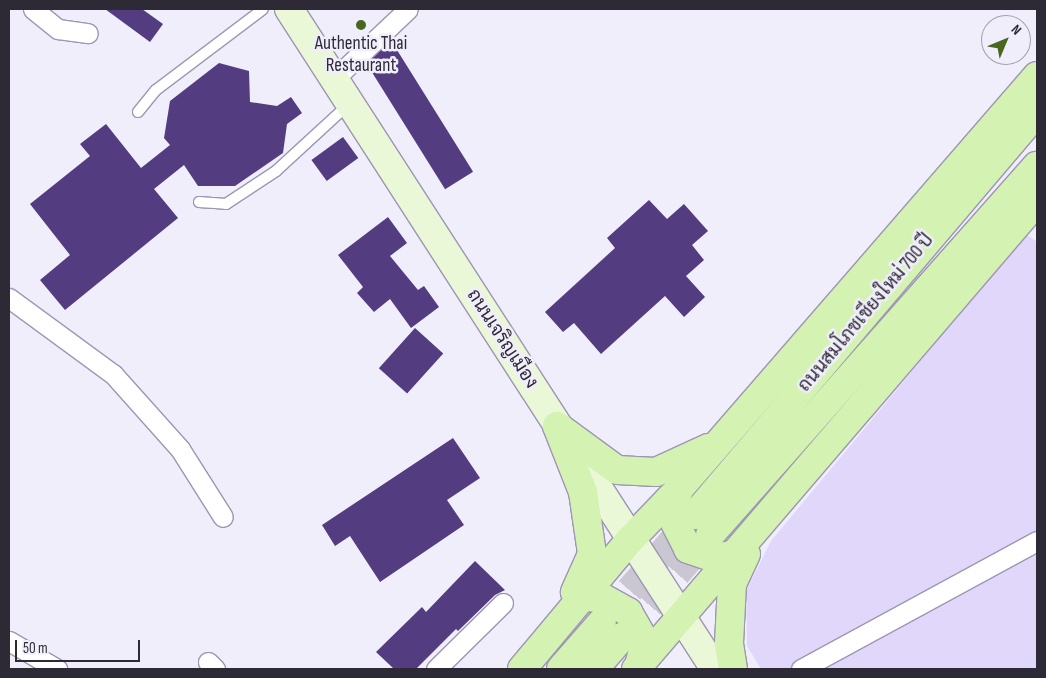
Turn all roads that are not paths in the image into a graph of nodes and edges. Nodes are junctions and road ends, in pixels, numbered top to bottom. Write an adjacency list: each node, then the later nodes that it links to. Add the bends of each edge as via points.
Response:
1 (33, 9): 5 (street, via 58,29)
2 (263, 9): 9 (lane, via 156,90)
3 (289, 9): 7 (main road, ถนนเจริญเมือง)
4 (408, 9): 7 (street)
5 (88, 33)
6 (1037, 76): 16 (main road)
7 (335, 78): 8 (main road, ถนนเจริญเมือง)
8 (350, 102): 13 (lane, via 276,171 226,204); 15 (main road, ถนนเจริญเมือง)
9 (138, 112)
10 (1037, 112): 11 (main road, ถนนสมโภชเชียงใหม่ 700 ปี, via 702,525)
11 (1037, 166)
12 (1037, 201): 18 (main road)
13 (199, 202)
14 (9, 298): 19 (street, via 113,374 180,449)
15 (557, 426): 16 (main road, via 617,470 656,472); 20 (main road, ถนนเจริญเมือง); 26 (main road, via 583,492 592,554)
16 (713, 446): 17 (main road)
17 (678, 490): 20 (main road); 22 (main road, via 674,520 688,549 714,558)
18 (764, 516): 22 (main road); 35 (main road, via 732,584 729,643)
19 (223, 517)
20 (630, 540): 23 (main road); 25 (main road, ถนนเจริญเมือง)
21 (1037, 541): 36 (street)
22 (736, 554): 25 (main road)
23 (584, 597): 26 (main road); 28 (main road, via 603,598 628,612 645,642)
24 (503, 603): 30 (street)
25 (679, 616): 28 (main road); 34 (main road, ถนนเจริญเมือง)
26 (560, 625): 31 (main road)
27 (9, 641): 29 (street)
28 (638, 667)
29 (58, 669)
30 (436, 669)
31 (522, 669)
32 (561, 669): 33 (main road, via 612,629)
33 (594, 669)
34 (715, 669)
35 (733, 669)
36 (801, 669)

